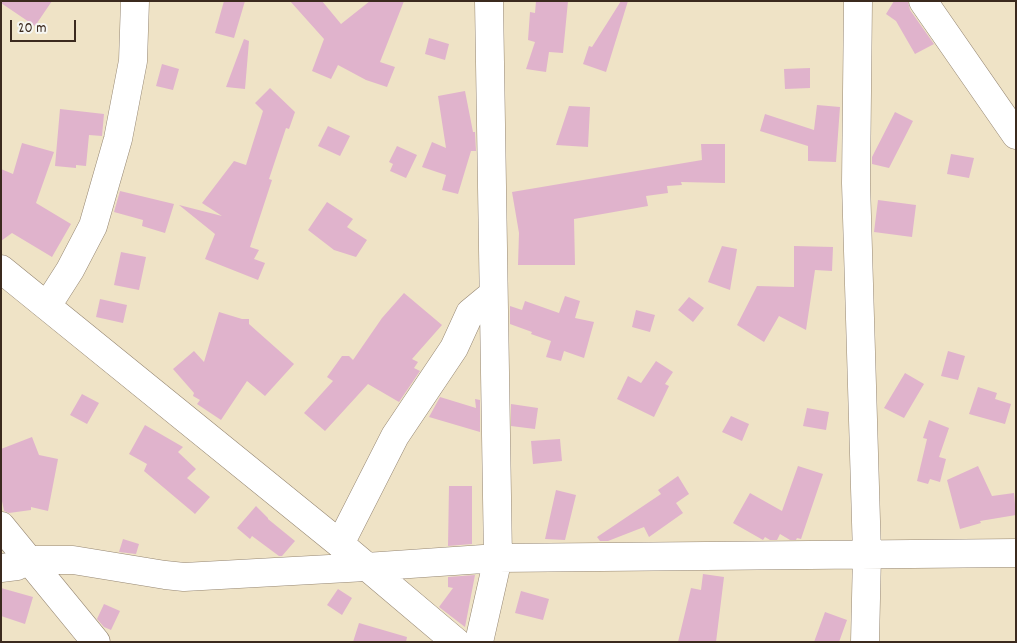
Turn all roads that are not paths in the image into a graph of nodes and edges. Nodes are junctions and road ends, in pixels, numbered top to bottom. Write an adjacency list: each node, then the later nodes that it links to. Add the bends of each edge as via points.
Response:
1 (135, 1): 8 (street, via 133,61 118,139 93,226)
2 (489, 1): 7 (street)
3 (858, 1): 12 (street, via 856,184)
4 (923, 1): 5 (street)
5 (1016, 135)
6 (1, 268): 8 (street)
7 (493, 294): 10 (street, via 470,313 454,348 396,436); 13 (street)
8 (47, 306): 10 (street)
9 (1, 526): 14 (street)
10 (340, 544): 15 (street)
11 (1016, 553): 12 (street)
12 (867, 555): 13 (street); 20 (street)
13 (498, 558): 15 (street); 19 (street)
14 (29, 560): 15 (street, via 73,560 184,577); 16 (street); 17 (street)
15 (366, 567): 18 (street)
16 (1, 568)
17 (96, 642)
18 (456, 642)
19 (480, 642)
20 (865, 642)

